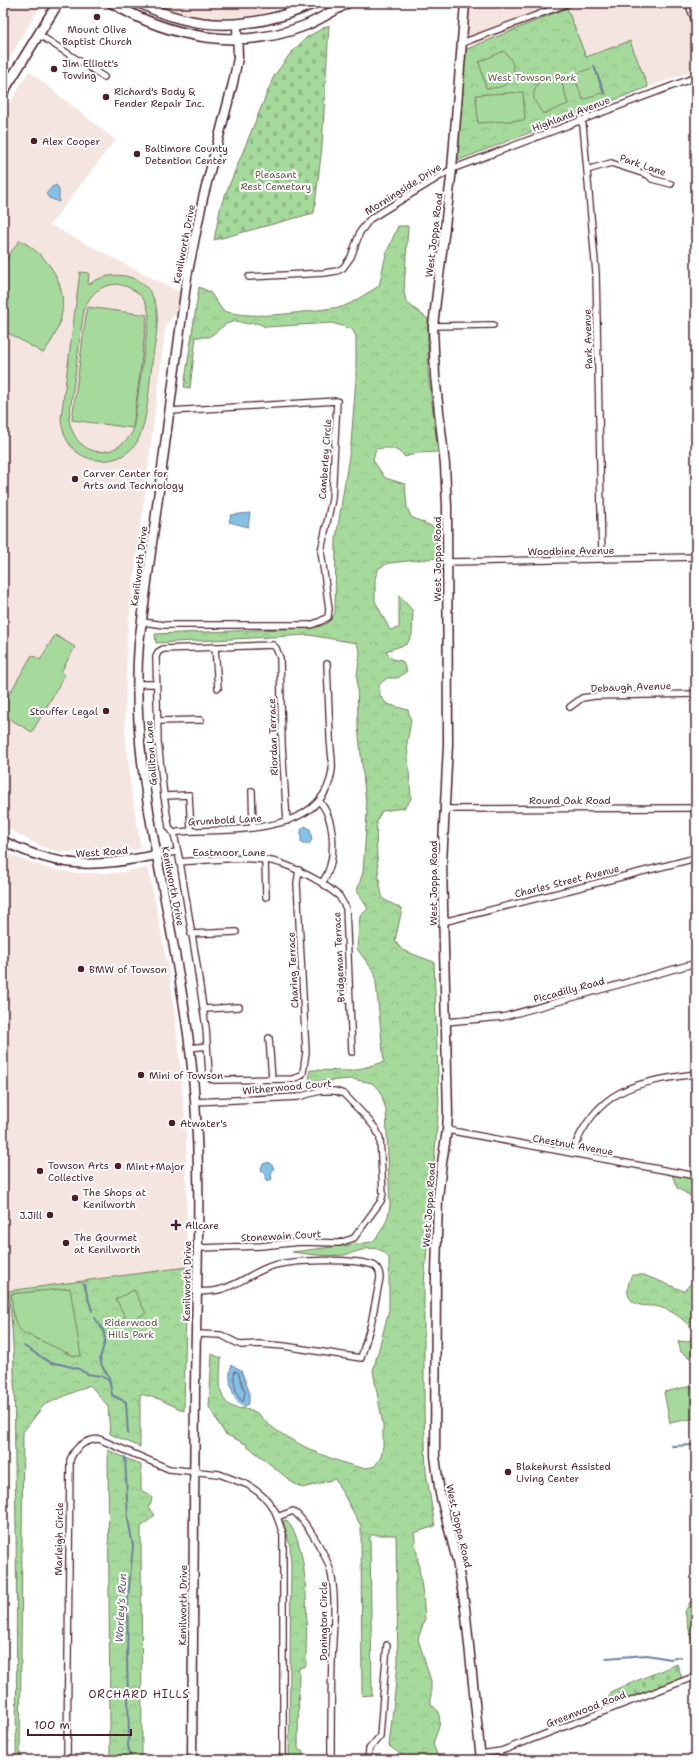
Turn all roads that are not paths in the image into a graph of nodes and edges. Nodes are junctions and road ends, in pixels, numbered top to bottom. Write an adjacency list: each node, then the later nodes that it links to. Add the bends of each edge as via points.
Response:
1 (58, 3): 11 (main road)
2 (112, 3): 12 (main road, via 136,16 178,32 218,40)
3 (140, 3): 10 (main road, via 161,13 183,19)
4 (315, 3): 10 (main road, via 279,17)
5 (347, 3): 12 (main road, via 303,26)
6 (465, 3): 13 (street, West Joppa Road)
7 (569, 3): 13 (street)
8 (688, 3): 9 (street)
9 (696, 23)
10 (237, 25): 12 (street, Kenilworth Drive)
11 (38, 34): 14 (street); 16 (main road)
12 (238, 40): 24 (street, Kenilworth Drive, via 234,82 197,226 187,277)
13 (462, 43): 18 (street, West Joppa Road)
14 (104, 77)
15 (696, 77): 17 (street, Highland Avenue)
16 (3, 92)
17 (580, 120): 18 (street, Highland Avenue); 19 (street, Park Avenue, via 583,125)
18 (452, 168): 21 (street, Morningside Drive, via 370,219 360,232 352,258 343,268 324,274); 23 (street, West Joppa Road)
19 (587, 170): 20 (street, Park Lane, via 611,163); 26 (street, Park Avenue, via 596,273)
20 (671, 184)
21 (249, 277)
22 (493, 325): 23 (street)
23 (433, 326): 27 (street, West Joppa Road, via 435,376 446,465)
24 (170, 411): 28 (street, Kenilworth Drive); 28 (street, Camberley Circle, via 338,401 332,499 321,551 329,609 328,616 321,622 311,625 165,625)
25 (696, 557): 26 (street, Woodbine Avenue)
26 (602, 559): 27 (street, Woodbine Avenue)
27 (447, 562): 42 (street, West Joppa Road, via 448,726)
28 (142, 622): 31 (street, Kenilworth Drive)
29 (215, 647): 32 (street, Galliton Lane, via 163,649 158,652); 33 (street); 43 (street, Riordan Terrace, via 273,645 278,652)
30 (327, 664): 40 (street, via 332,769 328,787)
31 (137, 684): 32 (street); 49 (street, Kenilworth Drive, via 143,779)
32 (156, 684): 37 (street, Galliton Lane)
33 (218, 688)
34 (696, 694): 35 (street, Debaugh Avenue, via 595,696 582,698)
35 (570, 707)
36 (201, 720): 37 (street)
37 (157, 721): 39 (street, Galliton Lane)
38 (252, 791): 44 (street)
39 (164, 796): 45 (street, via 189,795); 46 (street, Galliton Lane, via 169,827)
40 (320, 802): 43 (street, Grumbold Lane); 54 (street, via 329,816 333,850 331,867)
41 (696, 808): 42 (street, Round Oak Road)
42 (445, 809): 56 (street, West Joppa Road, via 442,864)
43 (287, 821): 44 (street, Grumbold Lane)
44 (253, 828): 45 (street, Grumbold Lane)
45 (191, 831): 46 (street, Grumbold Lane)
46 (174, 834): 48 (street, Galliton Lane)
47 (3, 841): 49 (street, West Road, via 29,853 66,863 108,864)
48 (177, 852): 49 (street); 52 (street, Galliton Lane)
49 (157, 855): 65 (street, Kenilworth Drive)
50 (696, 858): 56 (street, Charles Street Avenue)
51 (265, 860): 52 (street, Eastmoor Lane); 53 (street, Eastmoor Lane); 55 (street)
52 (180, 862): 58 (street, Galliton Lane)
53 (299, 870): 54 (street, Eastmoor Lane); 68 (street, Charing Terrace, via 305,1069 302,1076 297,1078)
54 (322, 883): 66 (street, Bridgeman Terrace, via 339,896 346,908)
55 (266, 898)
56 (443, 922): 62 (street, West Joppa Road)
57 (236, 932): 58 (street)
58 (191, 934): 61 (street, Galliton Lane)
59 (696, 963): 62 (street, Piccadilly Road, via 503,1017)
60 (239, 1007): 61 (street)
61 (204, 1009): 64 (street, Galliton Lane)
62 (445, 1022): 70 (street, West Joppa Road)
63 (269, 1038): 68 (street)
64 (207, 1046): 65 (street); 68 (street, Galliton Lane, via 211,1079)
65 (190, 1048): 69 (street, Kenilworth Drive)
66 (352, 1052)
67 (696, 1074): 71 (street, via 652,1080 622,1090 595,1113 584,1128)
68 (272, 1079)
69 (195, 1102): 72 (street, Witherwood Court, via 298,1097 325,1091 344,1094 376,1129 380,1138); 74 (street, Kenilworth Drive)
70 (447, 1130): 71 (street, Chestnut Avenue); 81 (street, West Joppa Road, via 438,1198 435,1456 440,1494 466,1607)
71 (572, 1153): 73 (street, Chestnut Avenue)
72 (381, 1164): 74 (street, Stonewain Court, via 381,1201 354,1238 339,1242)
73 (696, 1176)
74 (198, 1248): 75 (street, Kenilworth Drive)
75 (197, 1292): 76 (street, Kenilworth Drive); 76 (street, via 222,1290 260,1270 276,1265 310,1261 346,1261 374,1265 380,1272 361,1358 284,1346 241,1345 221,1336)
76 (197, 1334): 77 (street, Kenilworth Drive)
77 (195, 1472): 78 (street, via 219,1474 248,1485 267,1500); 82 (street, Marleigh Circle, via 169,1469 100,1439 80,1445 72,1454 69,1480); 83 (street, Kenilworth Drive)
78 (277, 1516): 84 (street, via 283,1534); 85 (street, Donington Circle, via 293,1512 300,1516 314,1537 331,1573)
79 (387, 1645): 86 (street, via 380,1736 369,1749)
80 (696, 1676): 81 (street, Greenwood Road)
81 (481, 1757)
82 (67, 1760)
83 (192, 1760)
84 (283, 1760)
85 (331, 1760)
86 (368, 1760)

